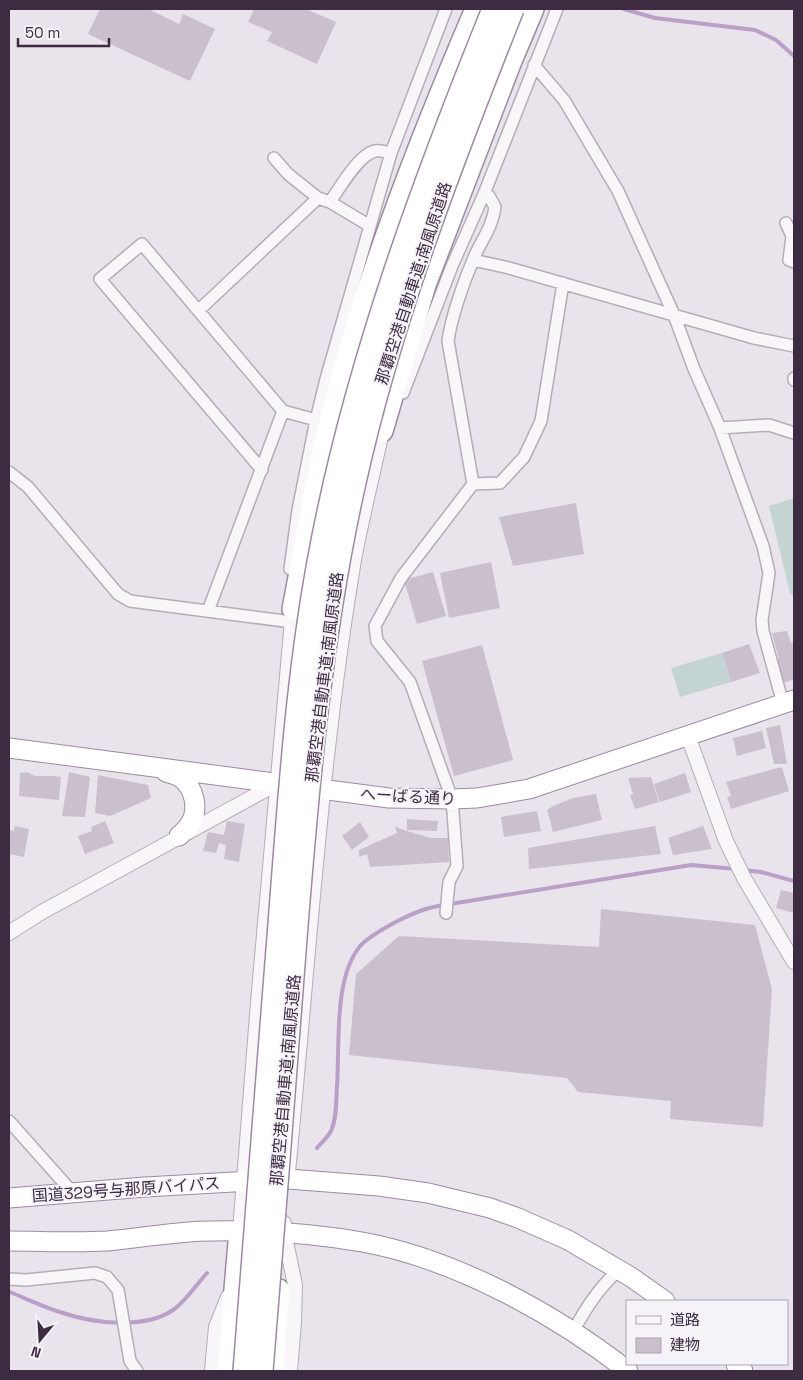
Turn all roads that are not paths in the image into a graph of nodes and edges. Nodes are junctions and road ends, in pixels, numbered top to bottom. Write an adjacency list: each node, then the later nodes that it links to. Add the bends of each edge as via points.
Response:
1 (476, 9): 30 (highway, via 397,209 361,316 329,428)
2 (493, 9): 57 (highway, 那覇空港自動車道;南風原道路, bridge, via 399,255 349,418 322,541 302,661 288,805)
3 (514, 9): 58 (highway, 那覇空港自動車道;南風原道路, bridge, via 417,262 368,424 341,549 323,658 306,813)
4 (533, 9): 24 (highway, via 425,285)
5 (556, 9): 7 (street)
6 (443, 10): 8 (street)
7 (534, 65): 10 (street); 19 (street, via 564,100 618,191)
8 (390, 153): 12 (street, via 374,151 367,154); 14 (street)
9 (274, 158): 11 (street)
10 (484, 194): 15 (street, via 496,207 493,221); 24 (street, via 452,266 393,421)
11 (318, 198): 12 (street); 18 (street)
12 (330, 202): 14 (street)
13 (786, 223): 16 (street, via 792,236 789,260)
14 (370, 226): 22 (street)
15 (473, 260): 17 (street); 28 (street, via 449,328 448,341)
16 (794, 262)
17 (563, 283): 19 (street); 28 (street, via 541,421 524,457 500,482)
18 (199, 310): 21 (street); 26 (street, via 142,244 100,280)
19 (674, 315): 20 (street); 23 (street)
20 (794, 346)
21 (283, 411): 22 (street); 26 (street)
22 (316, 420): 30 (street, via 298,510 288,592)
23 (720, 428): 25 (street, via 769,425); 31 (street, via 763,546 769,573 763,631)
24 (382, 431): 36 (street, via 354,560)
25 (794, 433)
26 (262, 470): 29 (street)
27 (9, 472): 29 (street, via 28,487 118,594 130,601)
28 (474, 484): 37 (street, via 401,578 376,626 377,641 410,682)
29 (208, 611): 30 (street)
30 (292, 615): 35 (street)
31 (789, 702): 32 (highway, へーばる通り)
32 (688, 736): 37 (highway, へーばる通り, via 530,789); 41 (street, via 726,841)
33 (9, 748): 34 (highway, へーばる通り)
34 (159, 769): 35 (highway, へーばる通り); 38 (highway, via 181,778 196,803 190,824)
35 (278, 783): 36 (highway, へーばる通り); 38 (street); 44 (street)
36 (324, 789): 37 (highway, へーばる通り, via 389,798); 43 (street)
37 (452, 799): 39 (street, via 457,866 449,882)
38 (180, 836): 40 (street)
39 (445, 910)
40 (9, 933)
41 (794, 962)
42 (9, 1121): 45 (street)
43 (288, 1179): 44 (highway, 国道329号与那原バイパス); 47 (street); 50 (highway, 国道329号与那原バイパス, via 404,1189 490,1208 568,1240)
44 (244, 1180): 45 (highway, 国道329号与那原バイパス); 48 (street)
45 (73, 1193): 46 (highway, 国道329号与那原バイパス)
46 (9, 1198)
47 (284, 1232): 48 (highway); 53 (highway, via 362,1242 442,1265 506,1294); 59 (highway); 60 (street, via 295,1285)
48 (240, 1240): 49 (highway, via 209,1231 105,1241); 55 (street, via 232,1255 227,1302 216,1327); 56 (highway)
49 (9, 1241)
50 (619, 1270): 52 (highway, 国道329号与那原バイパス); 53 (street, via 586,1308)
51 (9, 1280): 54 (street, via 95,1272 107,1277 118,1290 130,1361)
52 (664, 1300)
53 (573, 1332): 61 (highway)
54 (137, 1371)
55 (212, 1371)
56 (228, 1371)
57 (244, 1371)
58 (262, 1371)
59 (273, 1371)
60 (290, 1371)
61 (628, 1371)

